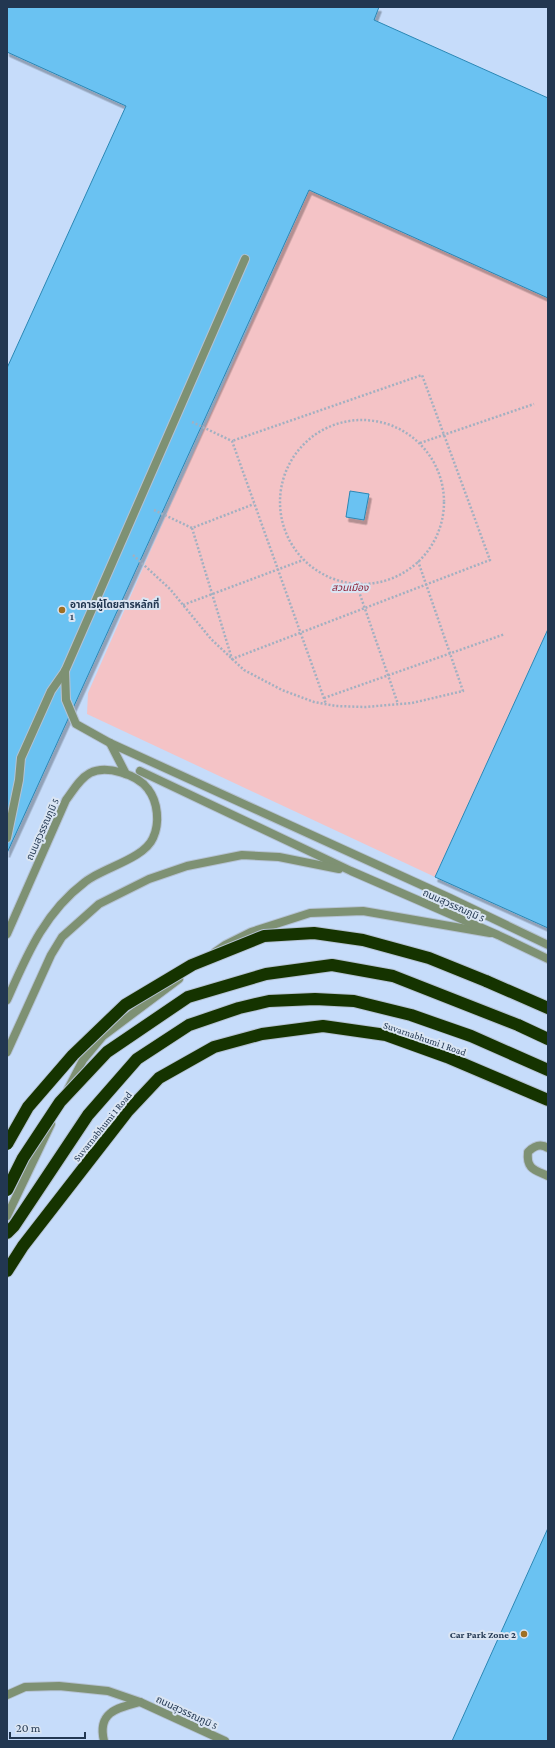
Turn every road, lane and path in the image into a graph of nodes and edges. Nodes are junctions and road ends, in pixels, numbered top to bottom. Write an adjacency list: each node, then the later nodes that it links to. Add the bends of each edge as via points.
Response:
1 (245, 259): 3 (street)
2 (534, 404): 4 (path)
3 (177, 415): 5 (path); 7 (street)
4 (444, 435): 5 (path, via 422,375); 6 (path); 15 (path, via 490,560)
5 (232, 441): 8 (path)
6 (419, 443): 11 (path, via 406,431 380,421 353,419 327,426 305,441 289,462 284,475 280,487 279,514 288,539); 12 (path, via 427,450 441,475 445,502 440,530 426,554)
7 (138, 503): 9 (path); 10 (street)
8 (254, 504): 9 (path); 13 (path)
9 (192, 528): 16 (path)
10 (120, 544): 17 (path, via 170,589); 23 (street)
11 (303, 560): 13 (path); 14 (path, via 325,576 350,584)
12 (418, 561): 14 (path, via 405,573 378,583); 15 (path)
13 (278, 570): 16 (path); 19 (path)
14 (356, 583): 18 (path)
15 (427, 584): 18 (path); 21 (path)
16 (212, 594): 17 (path); 22 (path)
17 (182, 605): 22 (path)
18 (364, 608): 19 (path); 24 (path)
19 (301, 632): 22 (path); 25 (path)
20 (505, 634): 21 (path)
21 (451, 653): 24 (path); 27 (path, via 463,691)
22 (232, 659): 26 (path, via 244,670 282,690)
23 (65, 671): 28 (street, ถนนสุวรรณภูมิ 5, via 66,700 76,724); 32 (street, via 50,691 21,758)
24 (388, 676): 25 (path); 27 (path)
25 (324, 698): 26 (path)
26 (327, 704): 27 (path, via 365,707)
27 (398, 704)
28 (110, 743): 29 (street, ถนนสุวรรณภูมิ 5); 31 (street)
29 (160, 765): 30 (street, ถนนสุวรรณภูมิ 5); 36 (street, ถนนสุวรรณภูมิ 5)
30 (140, 771): 31 (street, ถนนสุวรรณภูมิ 5); 33 (street)
31 (126, 774): 34 (street, ถนนสุวรรณภูมิ 5, via 99,770 79,781 66,800); 38 (street, ถนนสุวรรณภูมิ 5, via 147,788 156,805 157,824 153,839 139,853 85,881 61,904 41,929)
32 (7, 838)
33 (351, 871): 35 (street, ถนนสุวรรณภูมิ 5); 41 (street, via 279,857 242,855 187,866 149,879 98,904 62,937 51,955)
34 (7, 934)
35 (498, 935): 37 (street, ถนนสุวรรณภูมิ 5); 48 (street, via 363,911 310,913 251,932 224,945 103,1036 88,1054 68,1089)
36 (548, 944)
37 (548, 959)
38 (7, 1000)
39 (548, 1008): 44 (highway, bridge, via 429,958 363,940 314,933 264,936 192,965 125,1005 73,1055 33,1101)
40 (548, 1039): 47 (highway, bridge, via 393,976 332,965 259,976 188,997 107,1052 60,1102 23,1158)
41 (7, 1052)
42 (548, 1070): 49 (highway, Suvarnabhumi 1 Road, via 471,1036 411,1015 354,1001 269,1001 239,1008 189,1025 138,1059 88,1115)
43 (548, 1100): 50 (highway, Suvarnabhumi 1 Road, via 447,1057 386,1035 323,1026 262,1034 214,1047 159,1078 127,1112 23,1246)
44 (7, 1144)
45 (548, 1148): 46 (street, via 543,1145 534,1146 528,1152 527,1161 532,1169)
46 (548, 1176)
47 (7, 1190)
48 (7, 1216)
49 (7, 1233)
50 (7, 1271)
51 (7, 1695): 52 (street, ถนนสุวรรณภูมิ 5, via 25,1687 59,1686 108,1691)
52 (140, 1702): 53 (street, ถนนสุวรรณภูมิ 5, via 116,1708 105,1718 102,1732); 54 (street, ถนนสุวรรณภูมิ 5)
53 (104, 1741)
54 (225, 1741)

